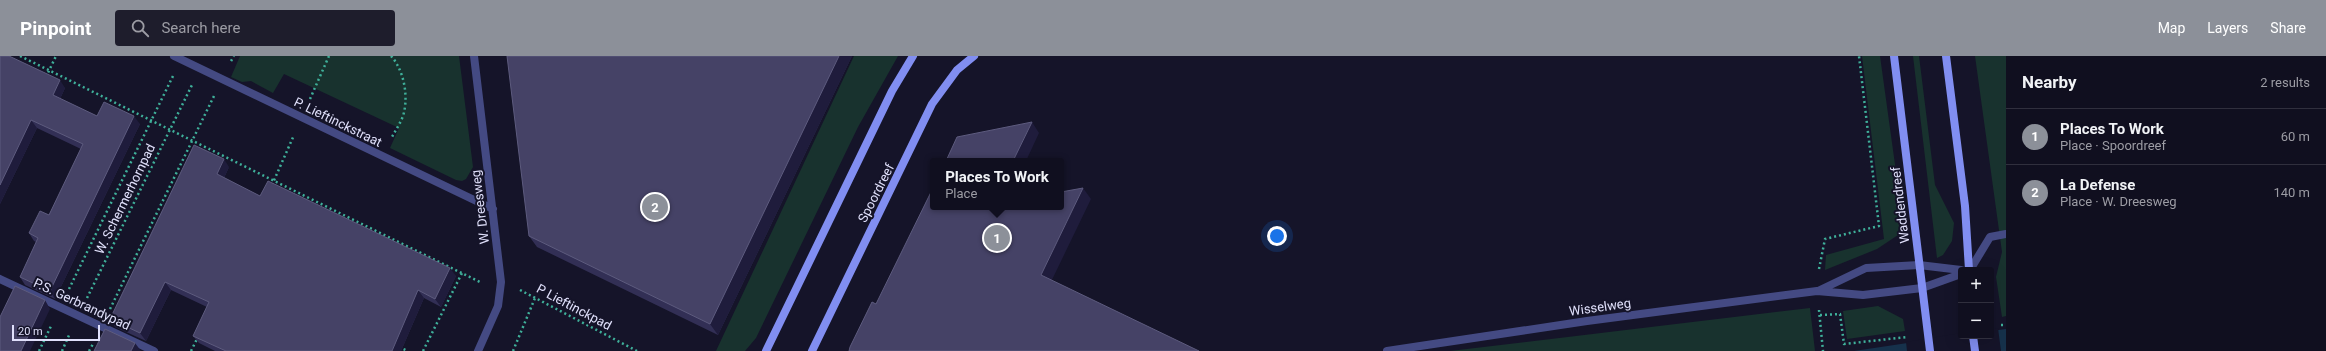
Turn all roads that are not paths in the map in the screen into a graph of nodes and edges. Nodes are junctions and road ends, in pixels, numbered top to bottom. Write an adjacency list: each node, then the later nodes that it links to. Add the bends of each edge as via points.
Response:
1 (474, 56): 7 (street, W. Dreesweg)
2 (913, 56): 20 (main road, via 892,91)
3 (974, 56): 21 (main road, Spoordreef, via 956,70 932,104)
4 (1894, 56): 9 (main road, Waddendreef)
5 (1946, 56): 10 (main road, via 1965,206)
6 (177, 58): 7 (street, P. Lieftinckstraat)
7 (492, 209): 19 (street, W. Dreesweg, via 501,282 498,306)
8 (2006, 234): 11 (street, via 1990,237)
9 (1919, 264): 12 (street, Wisselweg); 15 (main road, Waddendreef); 16 (street, Wisselweg, via 1866,268)
10 (1969, 267)
11 (1971, 267)
12 (1958, 270)
13 (1958, 275): 15 (street, Wisselweg)
14 (0, 279): 18 (street, P.S. Gerbrandypad)
15 (1922, 288): 16 (street, Wisselweg, via 1862,296); 23 (main road, Waddendreef)
16 (1817, 291): 22 (street, Wisselweg, via 1587,321)
17 (1973, 339): 24 (main road)
18 (154, 351)
19 (478, 351)
20 (766, 351)
21 (812, 351)
22 (1387, 351)
23 (1930, 351)
24 (1975, 351)

